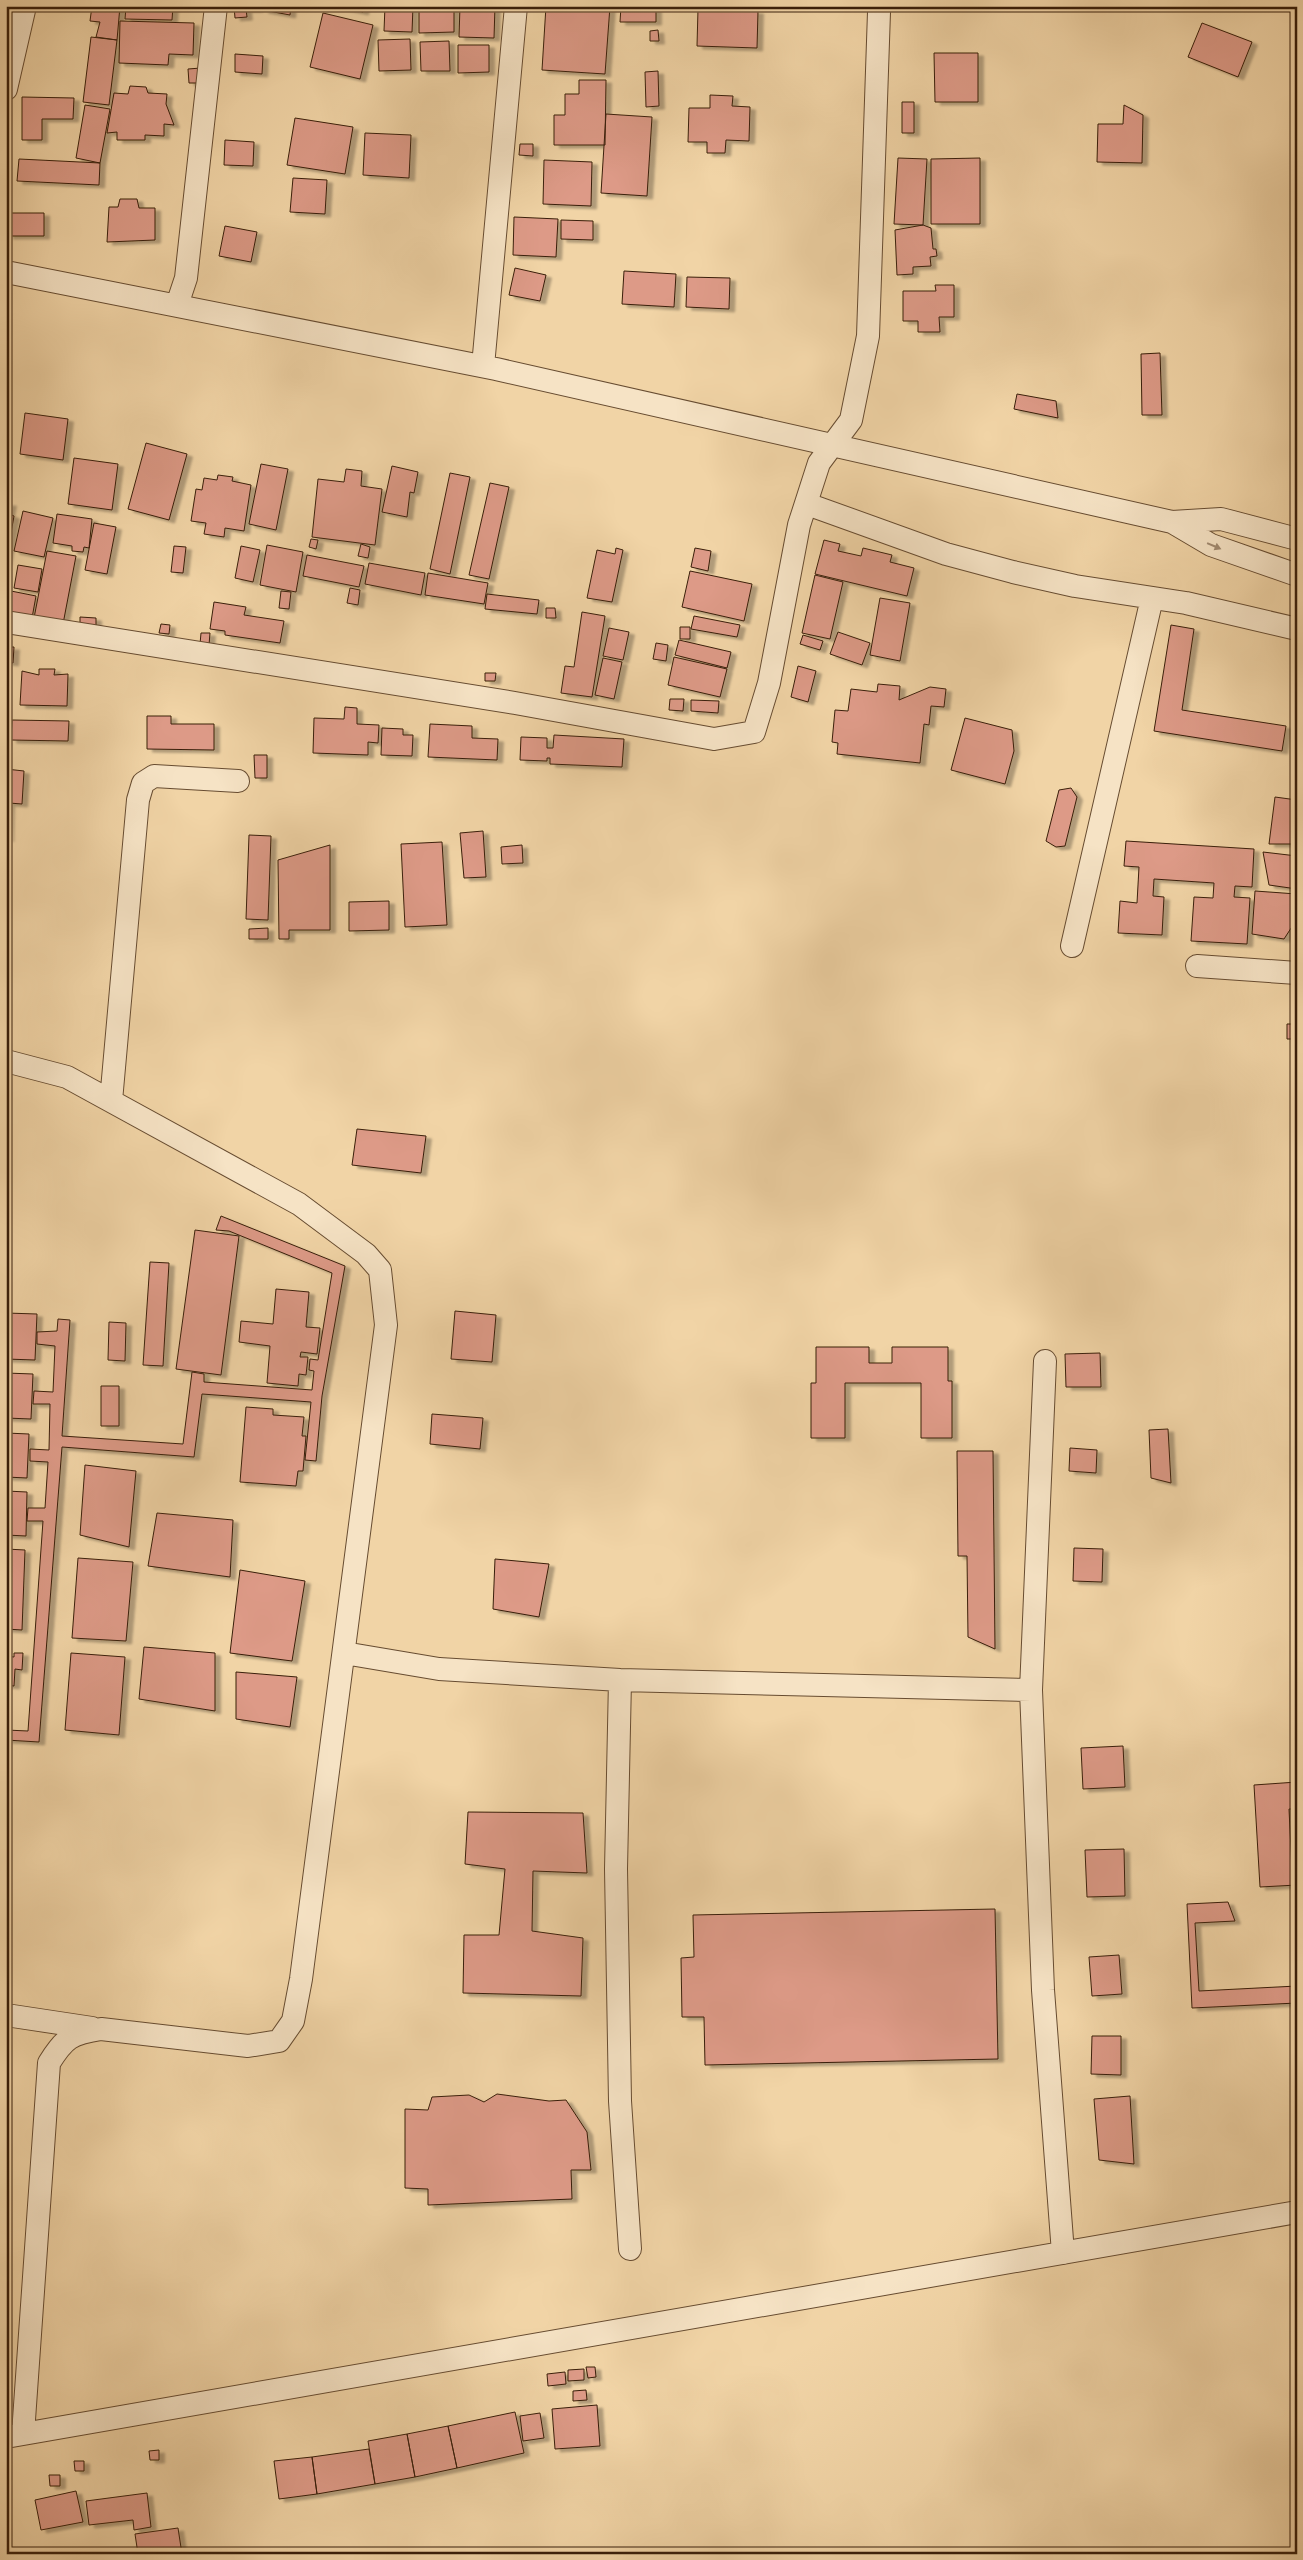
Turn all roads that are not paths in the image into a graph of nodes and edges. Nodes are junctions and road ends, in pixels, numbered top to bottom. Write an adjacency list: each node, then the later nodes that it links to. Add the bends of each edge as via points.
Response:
1 (25, 6): 5 (street)
2 (216, 6): 7 (street, via 186,278)
3 (516, 6): 8 (street)
4 (877, 8): 9 (street, via 868,336 851,420)
5 (6, 89)
6 (6, 272): 7 (street)
7 (177, 305): 8 (street)
8 (483, 366): 9 (street, via 621,399)
9 (833, 443): 10 (street, via 818,463); 11 (street)
10 (807, 504): 14 (street, via 946,554 1075,586); 15 (street, via 799,525 768,683 754,732 714,739 515,703)
11 (1172, 522): 12 (street, via 1221,519); 13 (street, one-way to 13, via 1211,545)
12 (1297, 540)
13 (1297, 575)
14 (1152, 598): 16 (street, via 1240,614); 18 (street)
15 (6, 622)
16 (1297, 629)
17 (238, 781): 22 (street, via 154,776 143,783 138,800)
18 (1072, 946)
19 (1196, 966): 20 (street)
20 (1297, 973)
21 (6, 1061): 22 (street, via 67,1077)
22 (111, 1101): 24 (street, via 299,1204 366,1254 380,1270 386,1325)
23 (1045, 1361): 26 (street)
24 (344, 1653): 25 (street, via 439,1669); 28 (street, via 303,1969 293,2020 279,2041 248,2046)
25 (620, 1680): 26 (street); 30 (street, via 616,1869 619,2081)
26 (1031, 1690): 31 (street, via 1043,1990)
27 (6, 2015): 28 (street)
28 (101, 2030): 32 (street, via 76,2033 60,2046 49,2063)
29 (1297, 2212): 31 (street)
30 (630, 2249)
31 (1064, 2253): 32 (street)
32 (14, 2435)

